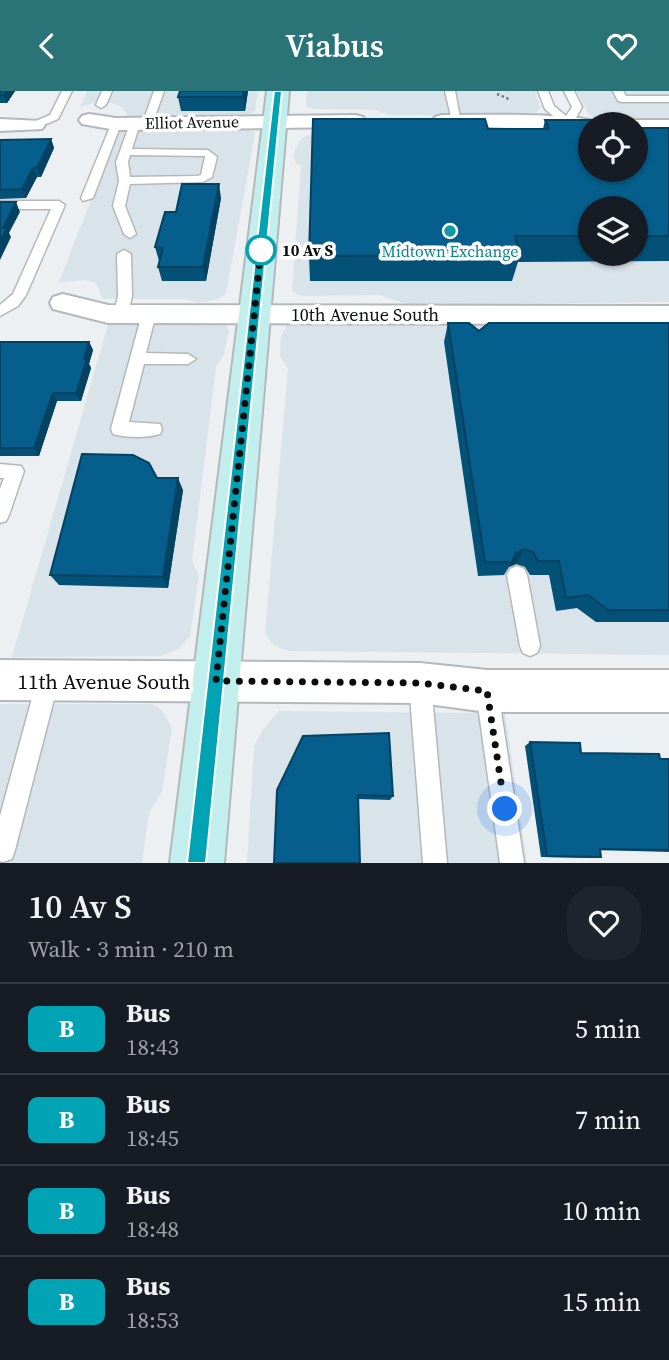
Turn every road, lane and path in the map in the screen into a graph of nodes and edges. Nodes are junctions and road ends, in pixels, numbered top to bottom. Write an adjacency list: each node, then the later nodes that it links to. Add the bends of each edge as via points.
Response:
1 (67, 91): 16 (lane, via 54,117)
2 (107, 91): 10 (lane)
3 (159, 91): 14 (lane)
4 (450, 91): 13 (lane)
5 (543, 91): 15 (lane, via 549,107)
6 (569, 91): 15 (lane, via 576,107)
7 (618, 91): 8 (lane, via 622,99)
8 (668, 95)
9 (276, 106): 11 (street, Elliot Avenue); 14 (street, Elliot Avenue); 31 (main road)
10 (95, 113): 14 (street, Elliot Avenue)
11 (372, 121)
12 (425, 121): 13 (street)
13 (457, 121): 15 (street)
14 (133, 123): 21 (lane); 23 (lane)
15 (568, 123): 17 (street)
16 (35, 124): 18 (street)
17 (578, 124)
18 (0, 125)
19 (648, 126): 20 (street)
20 (669, 126)
21 (125, 152): 22 (lane); 22 (lane, via 208,153 211,157 206,177 199,180)
22 (125, 181): 25 (lane, via 119,206)
23 (87, 198)
24 (0, 205): 28 (lane, via 59,205 19,295)
25 (130, 234)
26 (124, 254): 29 (lane)
27 (63, 303): 29 (street, 10th Avenue South)
28 (0, 311)
29 (121, 314): 30 (street, 10th Avenue South)
30 (149, 314): 31 (street, 10th Avenue South); 33 (lane)
31 (254, 314): 32 (street, 10th Avenue South, via 471,322); 42 (main road)
32 (669, 315)
33 (137, 358): 34 (lane); 35 (lane, via 119,429)
34 (188, 359)
35 (154, 429)
36 (0, 471): 37 (lane, via 15,471)
37 (0, 515)
38 (517, 575): 39 (lane)
39 (530, 646)
40 (0, 680): 41 (street, 11th Avenue South)
41 (48, 680): 42 (street, 11th Avenue South); 46 (lane)
42 (216, 681): 43 (street, 11th Avenue South); 47 (main road)
43 (420, 683): 44 (street, 11th Avenue South); 48 (lane)
44 (487, 691): 45 (street, 11th Avenue South); 49 (lane)
45 (669, 691)
46 (3, 850)
47 (197, 863)
48 (435, 863)
49 (512, 863)

